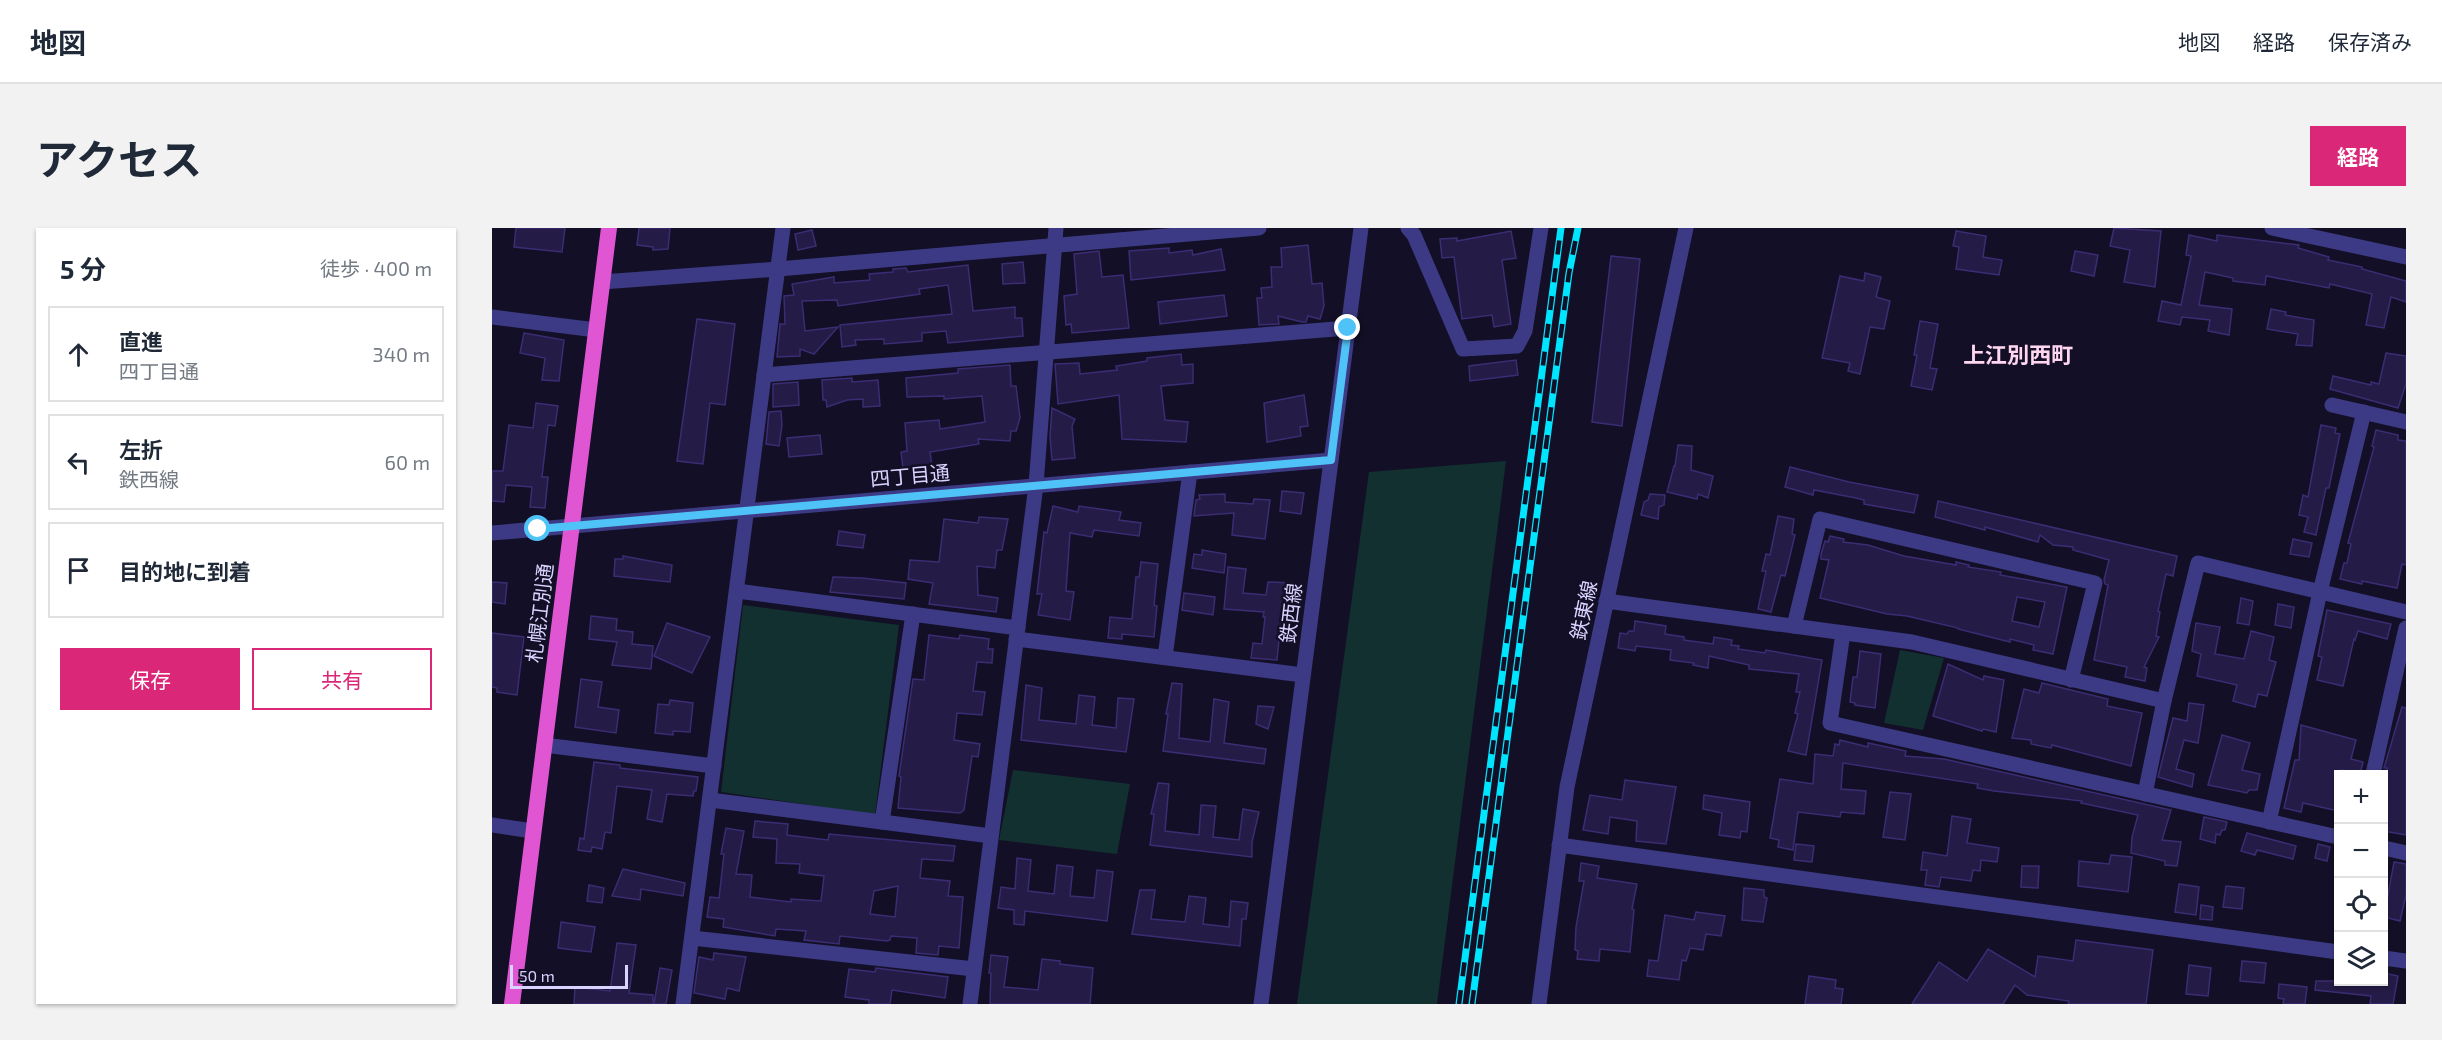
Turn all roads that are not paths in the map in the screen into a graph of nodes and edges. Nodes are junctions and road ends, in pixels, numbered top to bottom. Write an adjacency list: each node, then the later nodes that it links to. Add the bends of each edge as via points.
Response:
1 (609, 228): 14 (highway, 札幌江別通)
2 (783, 228): 13 (street)
3 (1056, 228): 11 (street)
4 (1259, 228): 11 (street)
5 (1361, 228): 16 (street, 鉄西線)
6 (1427, 228): 10 (street)
7 (1540, 228): 10 (street, via 1525,331 1517,346 1463,349)
8 (1686, 228): 31 (street, 鉄東線)
9 (2272, 228): 12 (street)
10 (1409, 229)
11 (1053, 246): 13 (street); 18 (street)
12 (2406, 257)
13 (778, 269): 14 (street); 19 (street)
14 (602, 282): 17 (highway, 札幌江別通)
15 (492, 317): 17 (street)
16 (1348, 328): 18 (street); 23 (street, 鉄西線)
17 (596, 330): 27 (highway, 札幌江別通)
18 (1045, 351): 19 (street); 25 (street)
19 (764, 375): 26 (street)
20 (2332, 405): 21 (street)
21 (2364, 412): 22 (street); 30 (street)
22 (2406, 422)
23 (1331, 460): 24 (street, 四丁目通); 39 (street, 鉄西線)
24 (1190, 472): 25 (street, 四丁目通); 38 (street)
25 (1036, 485): 26 (street, 四丁目通); 36 (street)
26 (747, 511): 27 (street, 四丁目通); 29 (street)
27 (571, 526): 28 (street, 四丁目通); 42 (highway, 札幌江別通)
28 (492, 533)
29 (736, 591): 33 (street); 43 (street)
30 (2320, 592): 32 (street); 41 (street, via 2198,563); 48 (street)
31 (1606, 601): 34 (street); 53 (street, 鉄東線, via 1567,787)
32 (2406, 612)
33 (913, 614): 36 (street); 47 (street)
34 (1794, 626): 37 (street); 40 (street, via 1821,519 2095,583)
35 (2406, 628): 44 (street)
36 (1017, 633): 38 (street); 51 (street)
37 (1843, 633): 40 (street, via 1912,642); 45 (street, via 1830,723)
38 (1165, 657): 39 (street)
39 (1303, 675): 64 (street, 鉄西線)
40 (2072, 680): 41 (street)
41 (2164, 701): 45 (street)
42 (544, 745): 43 (street); 50 (highway, 札幌江別通)
43 (714, 766): 46 (street)
44 (2374, 770)
45 (2145, 794): 48 (street)
46 (710, 800): 47 (street); 56 (street)
47 (882, 822): 51 (street)
48 (2269, 822): 52 (street)
49 (492, 825): 50 (street)
50 (533, 831): 61 (highway, 札幌江別通)
51 (991, 836): 60 (street)
52 (2334, 836)
53 (1559, 845): 57 (street); 65 (street, 鉄東線)
54 (2388, 849): 55 (street)
55 (2406, 853)
56 (692, 938): 60 (street); 62 (street)
57 (2334, 951)
58 (2388, 959): 59 (street)
59 (2406, 961)
60 (974, 969): 63 (street)
61 (512, 1004)
62 (683, 1004)
63 (970, 1004)
64 (1261, 1004)
65 (1539, 1004)

